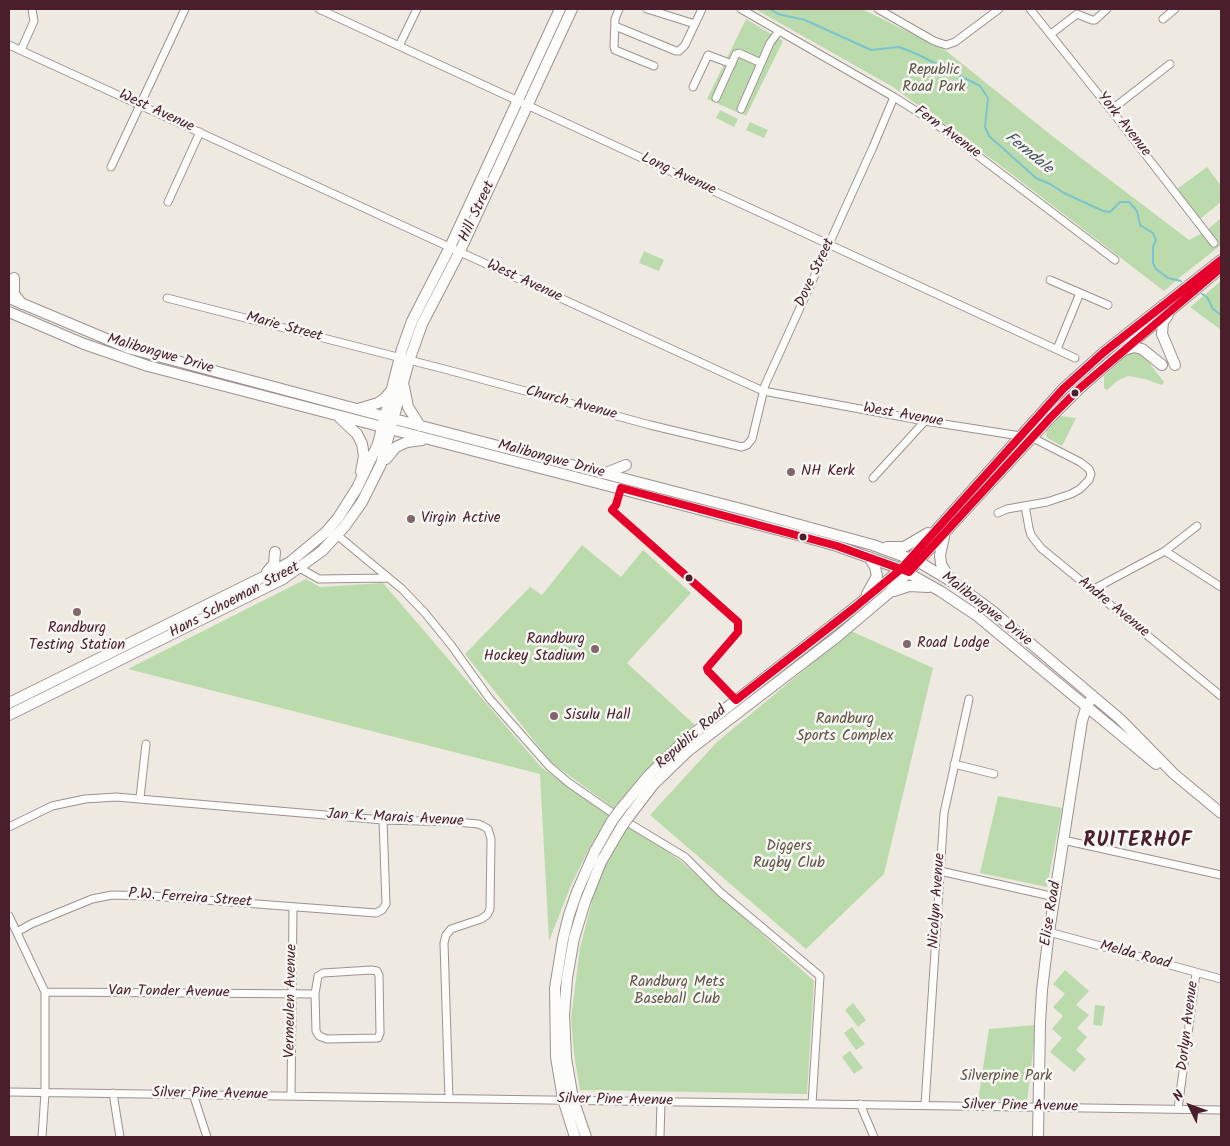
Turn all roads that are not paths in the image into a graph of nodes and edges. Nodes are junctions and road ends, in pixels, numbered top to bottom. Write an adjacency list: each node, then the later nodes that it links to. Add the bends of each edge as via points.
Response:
1 (32, 9): 23 (street, via 34,21)
2 (184, 9): 32 (street)
3 (319, 9): 22 (street, Long Avenue)
4 (417, 9): 22 (street)
5 (560, 9): 31 (main road, Hill Street)
6 (572, 9): 31 (main road, Hill Street)
7 (619, 9): 18 (street)
8 (646, 9): 17 (street)
9 (702, 9): 17 (street)
10 (740, 9): 19 (street, Fern Avenue)
11 (878, 9): 12 (street, via 946,45 955,42)
12 (999, 9)
13 (1030, 9): 20 (street, York Avenue)
14 (1107, 9): 20 (street, via 1095,20 1077,14)
15 (1175, 9): 16 (street)
16 (1163, 19)
17 (695, 24): 18 (street, via 679,51)
18 (615, 26): 27 (street, via 614,47 617,52)
19 (779, 31): 24 (street); 29 (street, Fern Avenue)
20 (1051, 34): 34 (street, York Avenue)
21 (9, 45): 23 (street, West Avenue)
22 (399, 46): 31 (street, Long Avenue)
23 (21, 50): 32 (street, West Avenue)
24 (761, 63): 25 (street, via 737,53); 33 (street)
25 (732, 64): 28 (street, via 708,55); 30 (street)
26 (1170, 64): 34 (street)
27 (654, 66)
28 (693, 87)
29 (894, 97): 39 (street, Dove Street); 41 (street, Fern Avenue, via 932,121)
30 (716, 98)
31 (522, 103): 39 (street, Long Avenue); 40 (main road, Hill Street)
32 (139, 104): 35 (street, West Avenue); 36 (street)
33 (741, 109)
34 (1111, 110): 38 (street, York Avenue)
35 (200, 132): 37 (street); 40 (street, West Avenue)
36 (111, 167)
37 (168, 202)
38 (1214, 243)
39 (829, 244): 53 (street, Long Avenue); 61 (street, Dove Street)
40 (455, 249): 56 (main road, Hill Street, via 412,321); 61 (street, West Avenue)
41 (1115, 260)
42 (1221, 260): 68 (main road, Republic Road, via 1081,372)
43 (1221, 268): 49 (main road, Republic Road)
44 (11, 275): 50 (main road, via 14,294)
45 (1050, 280): 46 (street)
46 (1080, 293): 51 (street); 53 (street)
47 (9, 298): 50 (main road, Malibongwe Drive)
48 (167, 298): 56 (street, Marie Street)
49 (1180, 302): 54 (main road, Republic Road); 58 (main road, via 1162,327 1163,339)
50 (22, 304): 62 (main road, Malibongwe Drive, via 128,348)
51 (1108, 305)
52 (9, 312): 63 (main road, Malibongwe Drive, via 133,362)
53 (1057, 349): 55 (street, Long Avenue)
54 (1123, 350): 57 (main road, via 1142,349); 69 (main road, Republic Road, via 1080,388)
55 (1075, 358)
56 (404, 359): 59 (main road, Hill Street); 60 (main road, Hill Street); 71 (street, Church Avenue)
57 (1162, 365)
58 (1175, 365)
59 (404, 381): 64 (main road, Hill Street); 66 (main road, via 408,407)
60 (391, 391): 62 (main road, via 378,403); 64 (main road, Hill Street)
61 (763, 391): 65 (street, West Avenue); 71 (street, Dove Street, via 754,432 750,442)
62 (358, 409): 64 (main road, Malibongwe Drive)
63 (338, 416): 67 (main road, Malibongwe Drive); 76 (main road, via 357,434 362,444 364,456)
64 (389, 418): 66 (main road, Malibongwe Drive); 67 (main road, Hans Schoeman Street)
65 (925, 421): 68 (street, West Avenue); 74 (street)
66 (420, 426): 73 (main road, Malibongwe Drive)
67 (386, 428): 70 (main road, Malibongwe Drive); 72 (main road, Hans Schoeman Street); 76 (main road, Hans Schoeman Street)
68 (1020, 437): 69 (street, West Avenue); 80 (main road, Republic Road)
69 (1033, 438): 77 (street, via 1080,462 1091,474 1086,484 1071,494); 80 (main road, Republic Road)
70 (431, 439): 72 (main road, via 396,447); 85 (main road, Malibongwe Drive)
71 (742, 448)
72 (382, 464): 81 (main road, Hans Schoeman Street, via 362,502)
73 (603, 474): 75 (main road, Malibongwe Drive); 75 (main road, via 625,466)
74 (873, 478)
75 (638, 482): 82 (main road, Malibongwe Drive)
76 (358, 488): 87 (main road, Hans Schoeman Street, via 326,532)
77 (1025, 506): 78 (street); 95 (street, Andre Avenue, via 1035,541)
78 (998, 513)
79 (1197, 526): 84 (street)
80 (941, 531): 82 (main road, via 904,547); 86 (main road, Republic Road); 92 (main road, via 941,564)
81 (337, 535): 88 (main road, Hans Schoeman Street); 91 (street)
82 (873, 545): 86 (main road, Malibongwe Drive)
83 (275, 552): 90 (main road, via 274,564)
84 (1165, 552): 93 (street); 95 (street)
85 (869, 556): 89 (main road, Malibongwe Drive); 97 (main road, via 875,567 876,581)
86 (915, 560): 89 (main road, Republic Road); 92 (main road, Malibongwe Drive)
87 (290, 562): 88 (street); 90 (main road, Hans Schoeman Street)
88 (299, 568): 91 (street, via 312,576 326,579); 103 (main road, Hans Schoeman Street)
89 (905, 571): 94 (main road, Malibongwe Drive); 96 (main road, Republic Road); 97 (main road, Republic Road)
90 (263, 577): 101 (main road, Hans Schoeman Street)
91 (388, 578): 110 (street, via 438,627 489,698 534,751 569,783)
92 (954, 583): 98 (main road, Malibongwe Drive)
93 (1221, 587)
94 (940, 590): 96 (main road, via 919,585); 102 (main road, Malibongwe Drive, via 980,618)
95 (1092, 590): 99 (street, Andre Avenue)
96 (890, 592): 110 (main road, Republic Road, via 688,751)
97 (854, 608): 110 (main road, Republic Road, via 683,742 649,775)
98 (1094, 696): 102 (main road, Elise Road); 108 (main road, Malibongwe Drive, via 1174,774)
99 (1221, 696)
100 (969, 700): 105 (street, Nicolyn Avenue)
101 (9, 703)
102 (1087, 705): 109 (main road, Malibongwe Drive); 113 (main road, Elise Road)
103 (9, 715)
104 (146, 744): 107 (street)
105 (954, 764): 106 (street); 114 (street, Nicolyn Avenue, via 944,812)
106 (994, 774)
107 (140, 798): 111 (street, Jan K. Marais Avenue); 112 (street, Jan K. Marais Avenue, via 102,797 66,802)
108 (1221, 813)
109 (1221, 817)
110 (621, 818): 132 (main road, Republic Road, via 595,851 569,915 563,939 554,1012 556,1057); 134 (street, via 685,857 720,892 820,976)
111 (383, 820): 117 (street, P.W. Ferreira Street, via 386,904 382,910 371,913); 131 (street, Jan K. Marais Avenue, via 478,824 488,829 490,834 490,909 481,919 452,929 445,938)
112 (9, 826)
113 (1063, 840): 115 (street); 116 (main road, Elise Road)
114 (940, 872): 116 (street); 136 (street, Nicolyn Avenue)
115 (1221, 875)
116 (1055, 897): 120 (main road, Elise Road)
117 (293, 907): 119 (street, P.W. Ferreira Street, via 112,895 92,899); 124 (street, Vermeulen Avenue)
118 (9, 916): 119 (street)
119 (17, 932): 123 (street)
120 (1049, 932): 121 (street, Melda Road); 137 (main road, Elise Road, via 1040,1023)
121 (1196, 973): 122 (street, Melda Road); 138 (street, Dorlyn Avenue)
122 (1221, 978)
123 (45, 992): 124 (street, Van Tonder Avenue); 127 (street)
124 (292, 994): 125 (street, Van Tonder Avenue); 130 (street, Vermeulen Avenue)
125 (315, 994): 125 (street, via 320,974 377,971 379,1036 370,1039 321,1037 316,1031)
126 (9, 1092): 127 (street, Silver Pine Avenue)
127 (45, 1092): 128 (street, Silver Pine Avenue); 140 (street)
128 (113, 1093): 129 (street, Silver Pine Avenue); 141 (street)
129 (193, 1094): 130 (street, Silver Pine Avenue); 142 (street)
130 (291, 1096): 131 (street, Silver Pine Avenue)
131 (449, 1099): 132 (street, Silver Pine Avenue)
132 (568, 1099): 133 (street, Silver Pine Avenue); 143 (main road, Republic Road); 144 (main road, Republic Road)
133 (661, 1102): 134 (street, Silver Pine Avenue); 145 (street)
134 (812, 1104): 135 (street, Silver Pine Avenue)
135 (860, 1104): 136 (street, Silver Pine Avenue); 146 (street)
136 (925, 1105): 137 (street, Silver Pine Avenue)
137 (1038, 1107): 138 (street, Silver Pine Avenue); 147 (main road, Elise Road)
138 (1178, 1109): 139 (street, Silver Pine Avenue)
139 (1221, 1110)
140 (42, 1137)
141 (120, 1137)
142 (207, 1137)
143 (575, 1137)
144 (586, 1137)
145 (660, 1137)
146 (874, 1137)
147 (1038, 1137)

